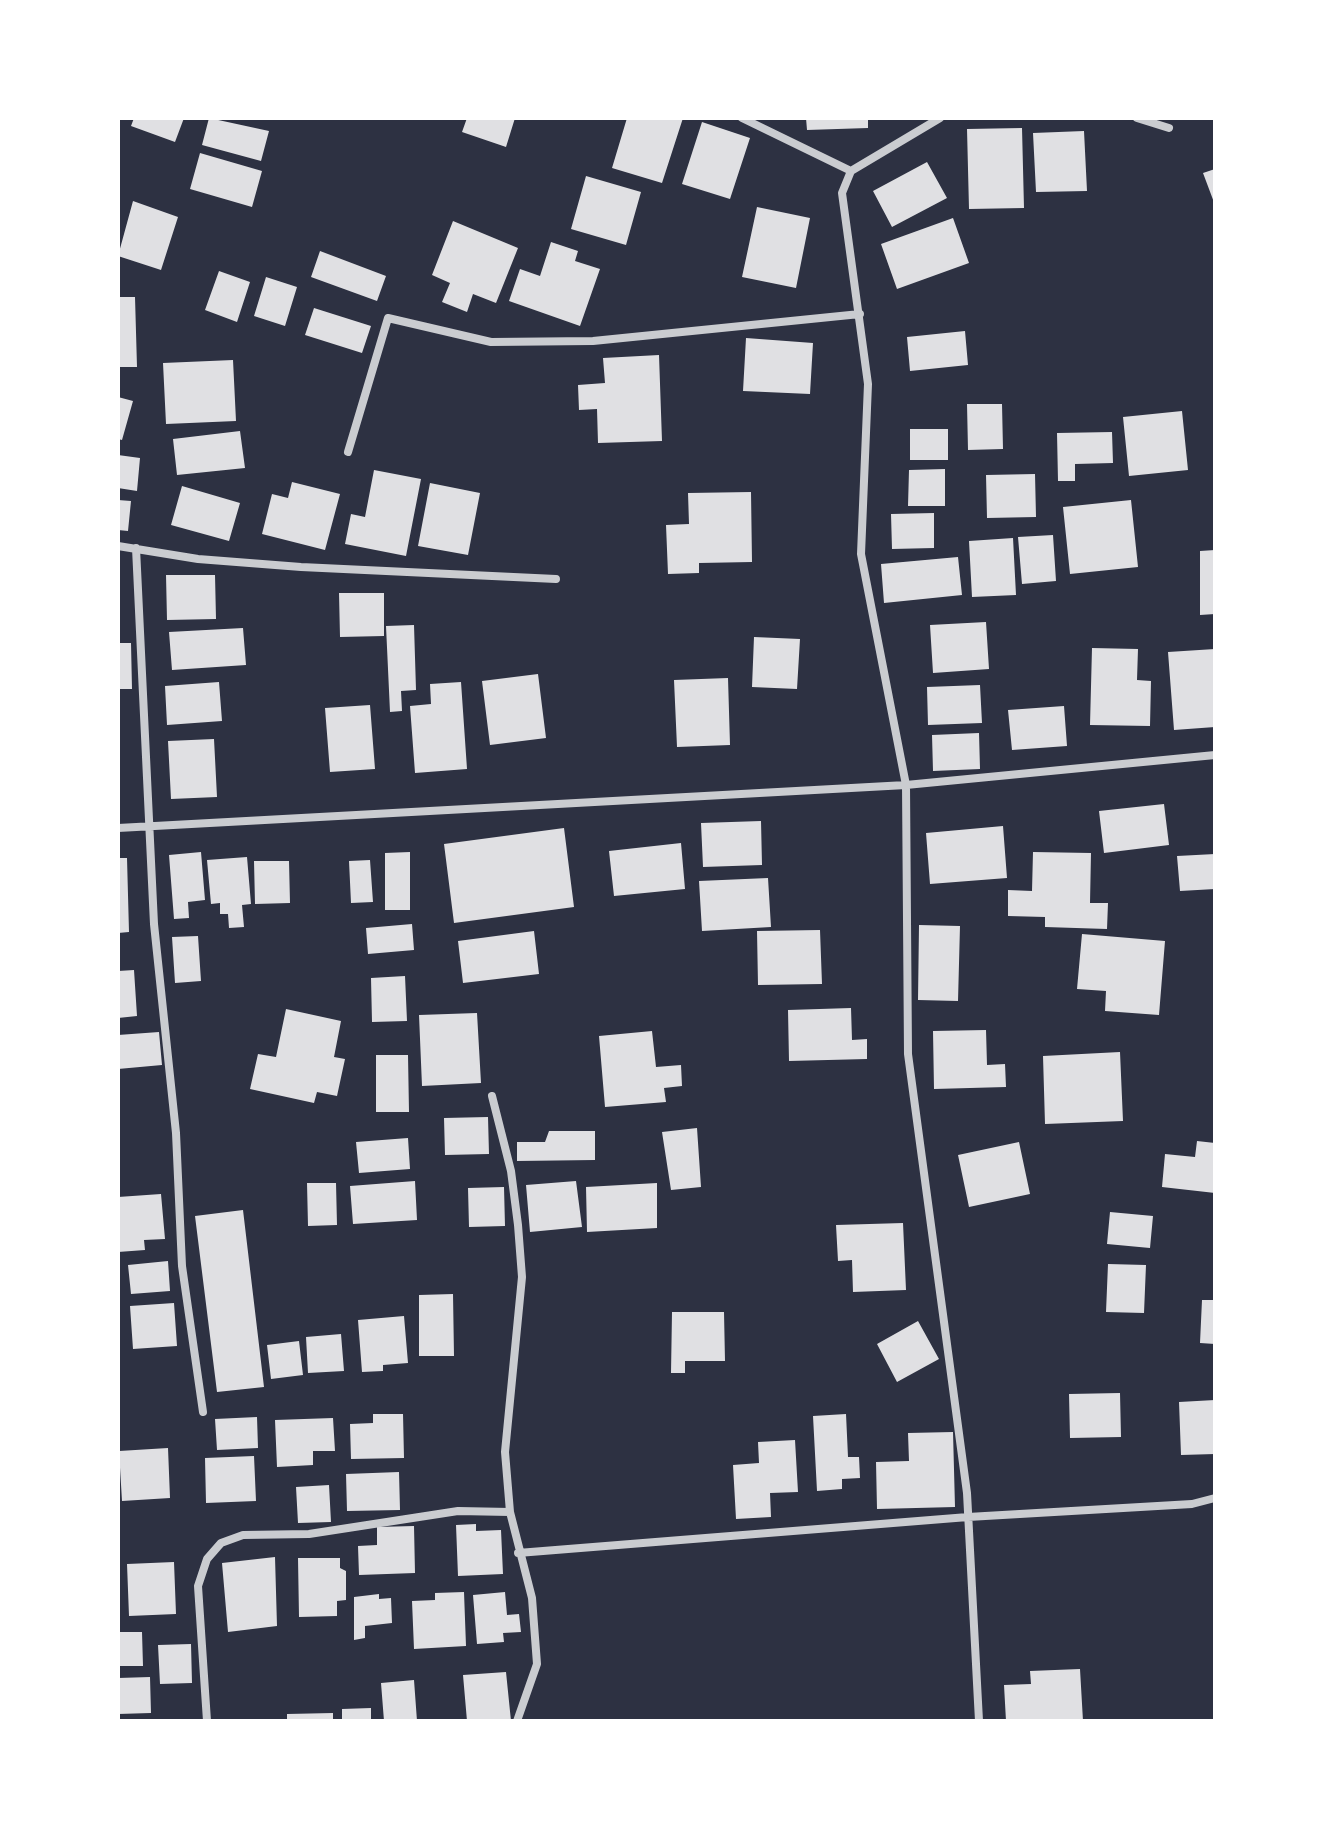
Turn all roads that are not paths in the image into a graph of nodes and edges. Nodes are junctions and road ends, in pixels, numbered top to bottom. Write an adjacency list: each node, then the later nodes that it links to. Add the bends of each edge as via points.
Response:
1 (742, 118): 5 (street)
2 (940, 118): 5 (street)
3 (1137, 118): 4 (street)
4 (1169, 128)
5 (851, 171): 6 (street, via 842,193)
6 (860, 314): 7 (street, via 593,341 491,342 388,318); 12 (street, via 868,384 861,554)
7 (348, 452)
8 (118, 546): 9 (street)
9 (136, 548): 10 (street, via 301,567); 13 (street)
10 (556, 579)
11 (1215, 755): 12 (street)
12 (906, 785): 13 (street); 19 (street, via 908,1054)
13 (149, 826): 14 (street); 16 (street, via 182,1266)
14 (118, 828)
15 (492, 1096): 18 (street, via 511,1171 522,1277 505,1452)
16 (203, 1412)
17 (1215, 1498): 19 (street, via 1192,1504)
18 (510, 1512): 20 (street); 21 (street, via 458,1511 309,1534 243,1535 221,1543 207,1559 198,1586)
19 (968, 1517): 20 (street); 23 (street)
20 (518, 1553): 22 (street, via 532,1598 537,1664)
21 (207, 1721)
22 (517, 1721)
23 (979, 1721)

